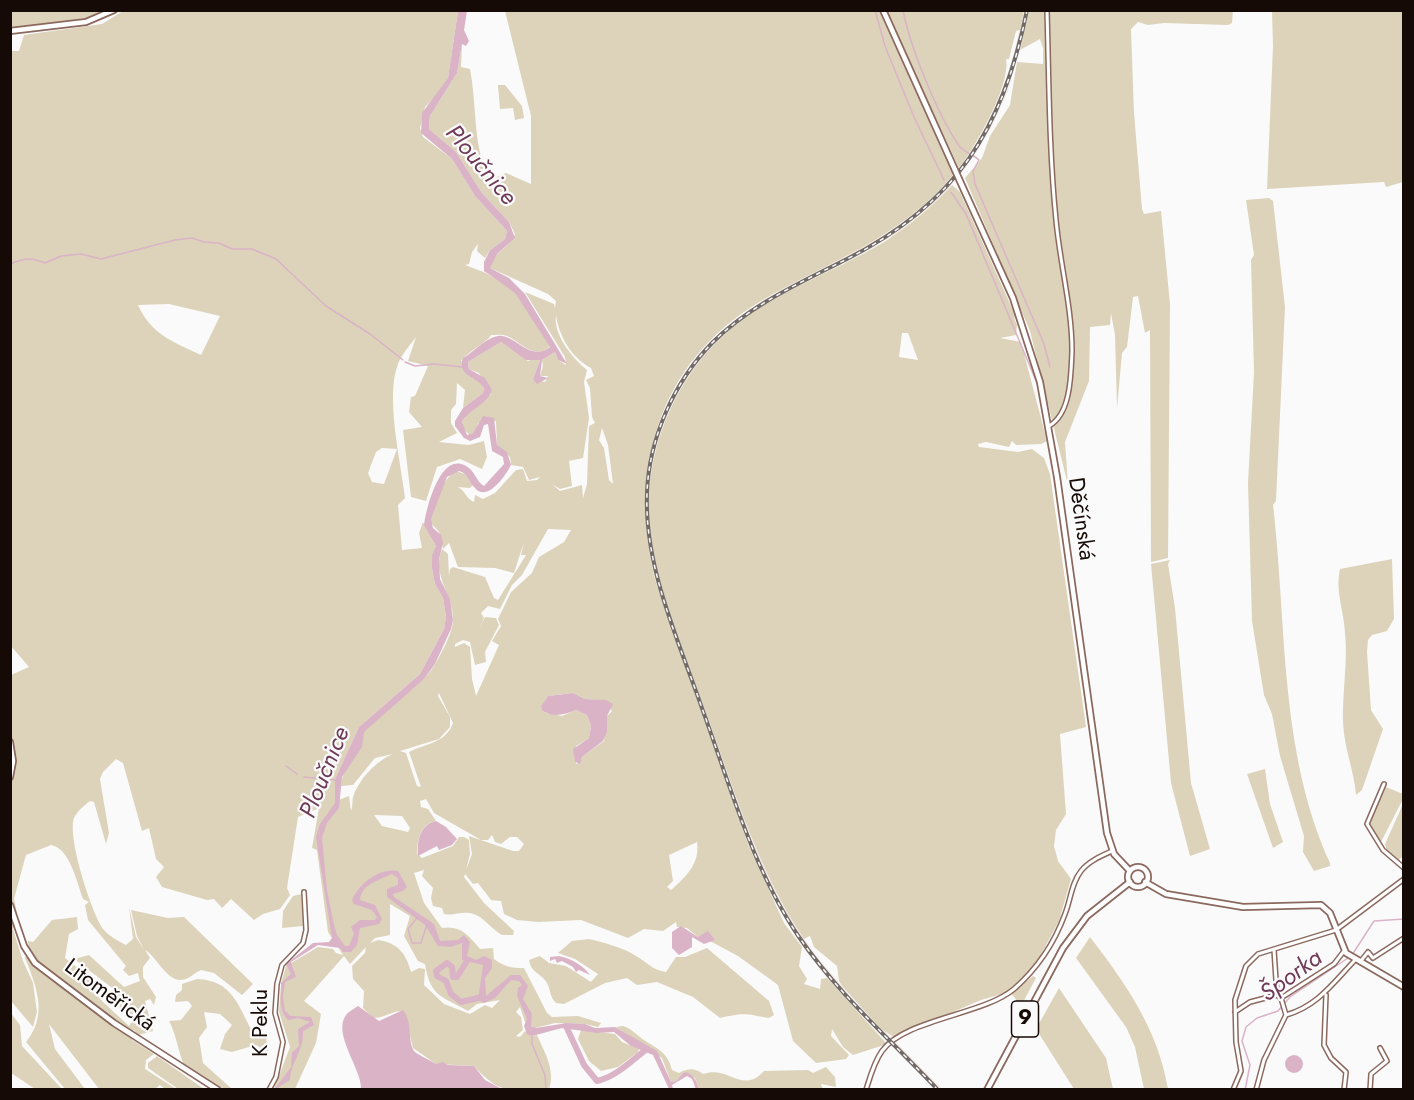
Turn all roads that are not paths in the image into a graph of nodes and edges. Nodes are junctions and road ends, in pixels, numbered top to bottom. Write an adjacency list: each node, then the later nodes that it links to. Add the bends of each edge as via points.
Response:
1 (114, 10): 4 (main road, via 86,22)
2 (883, 10): 5 (main road, Děčínská, bridge, via 1023,325)
3 (1047, 10): 5 (street, via 1055,210 1071,320 1067,397 1061,417)
4 (10, 31)
5 (1049, 426): 9 (main road, Děčínská)
6 (10, 742): 7 (main road)
7 (10, 777)
8 (1384, 784): 10 (street, via 1367,824 1383,850)
9 (1112, 851): 11 (main road, Děčínská); 32 (street, via 1091,862 1078,876 1060,926 1032,973 993,1000 897,1038 883,1050)
10 (1404, 868)
11 (1130, 871): 13 (main road); 14 (main road, via 1137,867 1144,870)
12 (1404, 879): 17 (street)
13 (1130, 882): 14 (main road, via 1137,886); 33 (main road, 9, via 1094,909 1063,948)
14 (1145, 882): 17 (main road, via 1166,894 1253,908 1320,904 1329,911)
15 (303, 892): 31 (street, K Peklu, via 303,943 282,965 277,984 275,1013 283,1042 276,1077)
16 (10, 905): 30 (main road, Litoměřická, via 24,946 35,963 114,1023)
17 (1336, 930): 19 (street); 20 (main road)
18 (1404, 938): 21 (street)
19 (1274, 950): 26 (street); 27 (street, via 1249,960 1237,990)
20 (1346, 953): 22 (main road); 26 (street)
21 (1373, 958): 22 (street, via 1368,952); 23 (street)
22 (1356, 960): 23 (main road); 25 (street)
23 (1370, 966): 24 (main road)
24 (1404, 987)
25 (1326, 993): 28 (street, via 1298,1012); 36 (street, via 1324,1044 1331,1059 1346,1072)
26 (1279, 996): 27 (street, via 1250,1002); 28 (street)
27 (1235, 1012): 34 (street, via 1241,1071)
28 (1286, 1015): 35 (street, via 1264,1060)
29 (1380, 1048): 37 (street, via 1387,1061 1371,1074)
30 (218, 1089)
31 (269, 1089)
32 (866, 1089)
33 (987, 1089)
34 (1233, 1089)
35 (1256, 1089)
36 (1344, 1089)
37 (1370, 1089)

